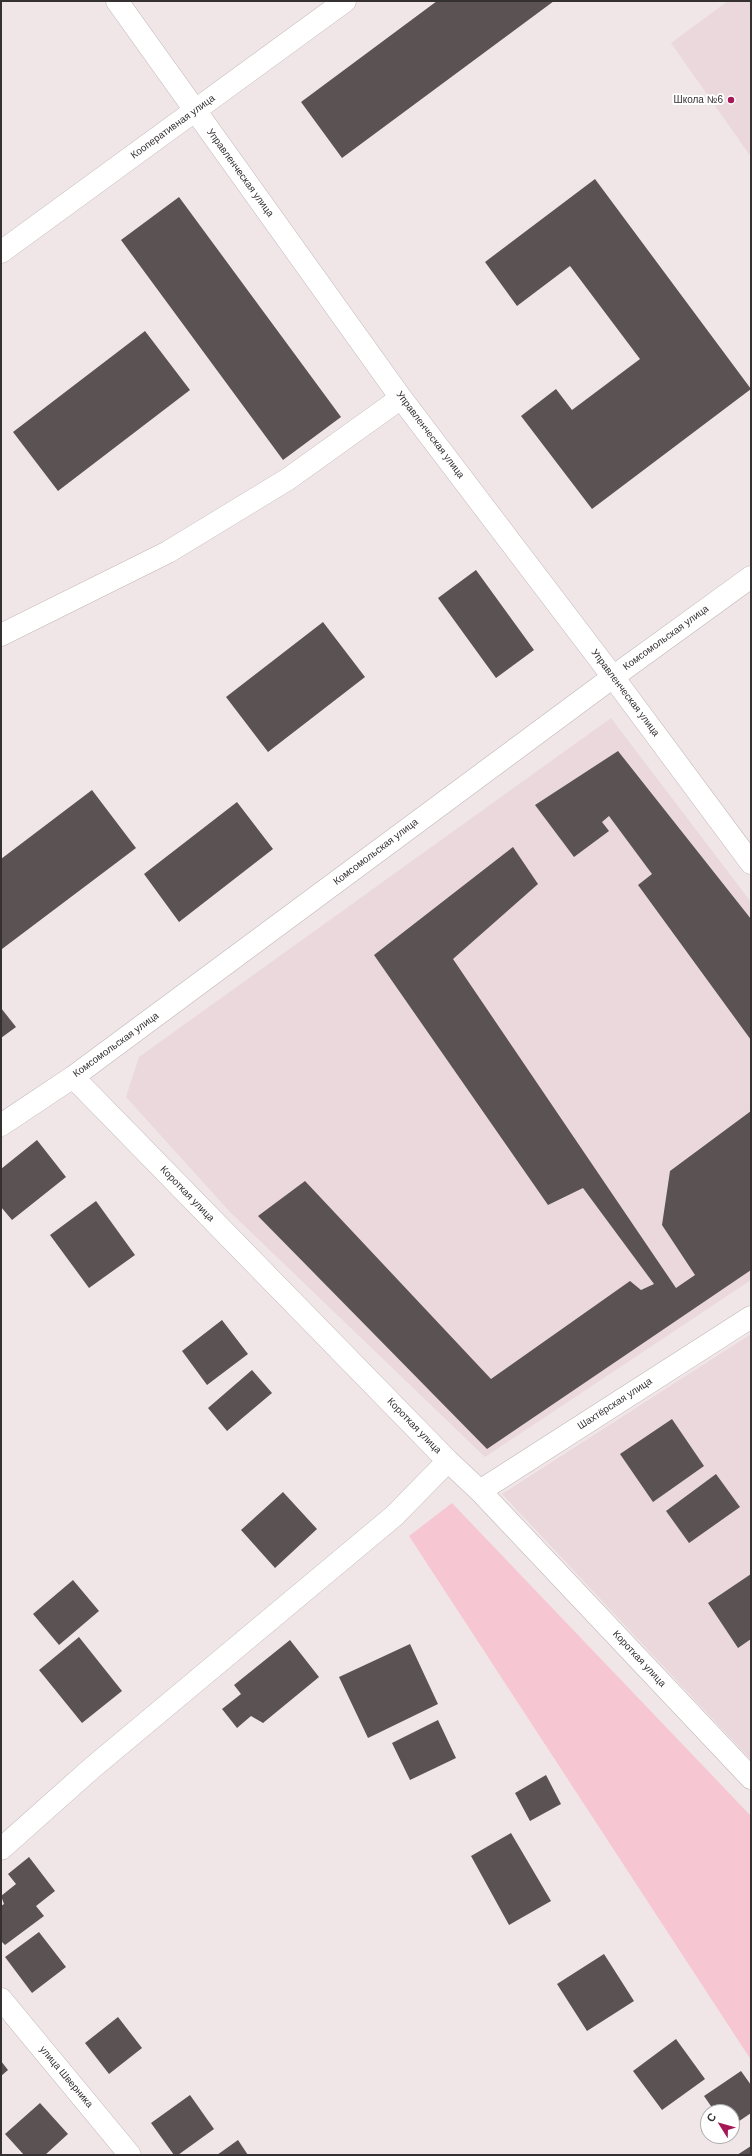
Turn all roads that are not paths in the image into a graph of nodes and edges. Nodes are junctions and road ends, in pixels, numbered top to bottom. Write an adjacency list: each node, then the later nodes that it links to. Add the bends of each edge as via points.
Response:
1 (116, 1): 3 (street, Управленческая улица)
2 (345, 1): 3 (street, Кооперативная улица)
3 (196, 111): 4 (street, Кооперативная улица); 5 (street, Управленческая улица)
4 (1, 252)
5 (402, 398): 7 (street, via 288,479 168,552); 8 (street, Управленческая улица)
6 (751, 577): 8 (street, Комсомольская улица)
7 (1, 635)
8 (613, 676): 9 (street, Управленческая улица); 10 (street, Комсомольская улица)
9 (751, 863)
10 (73, 1077): 11 (street, Комсомольская улица); 13 (street, Короткая улица)
11 (1, 1125)
12 (751, 1317): 14 (street, Шахтёрская улица)
13 (448, 1461): 14 (street, Короткая улица); 16 (street, via 394,1516 92,1768)
14 (480, 1490): 15 (street, Короткая улица)
15 (751, 1778)
16 (1, 1849)
17 (1, 1999): 18 (street, улица Шверника)
18 (130, 2155)

